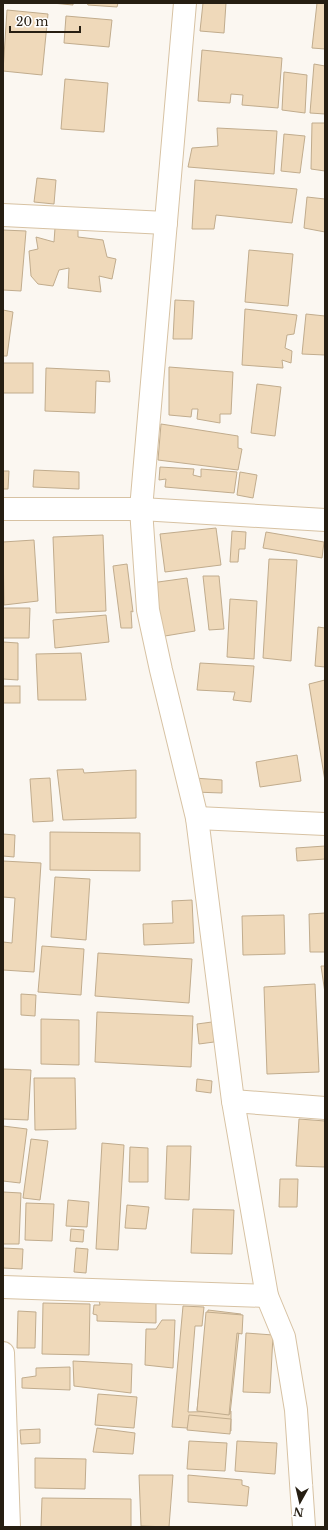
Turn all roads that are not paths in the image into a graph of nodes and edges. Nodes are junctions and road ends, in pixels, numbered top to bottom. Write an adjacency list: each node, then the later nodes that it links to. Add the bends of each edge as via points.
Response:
1 (185, 3): 3 (street)
2 (3, 215): 3 (street)
3 (166, 223): 5 (street)
4 (3, 509): 5 (street)
5 (141, 509): 6 (street); 7 (street, via 148,610)
6 (325, 520)
7 (197, 818): 8 (street); 9 (street)
8 (325, 824)
9 (233, 1101): 10 (street); 12 (street)
10 (325, 1108)
11 (3, 1287): 12 (street)
12 (267, 1296): 15 (street, via 284,1337 296,1410)
13 (3, 1353): 14 (street)
14 (9, 1527)
15 (304, 1527)

